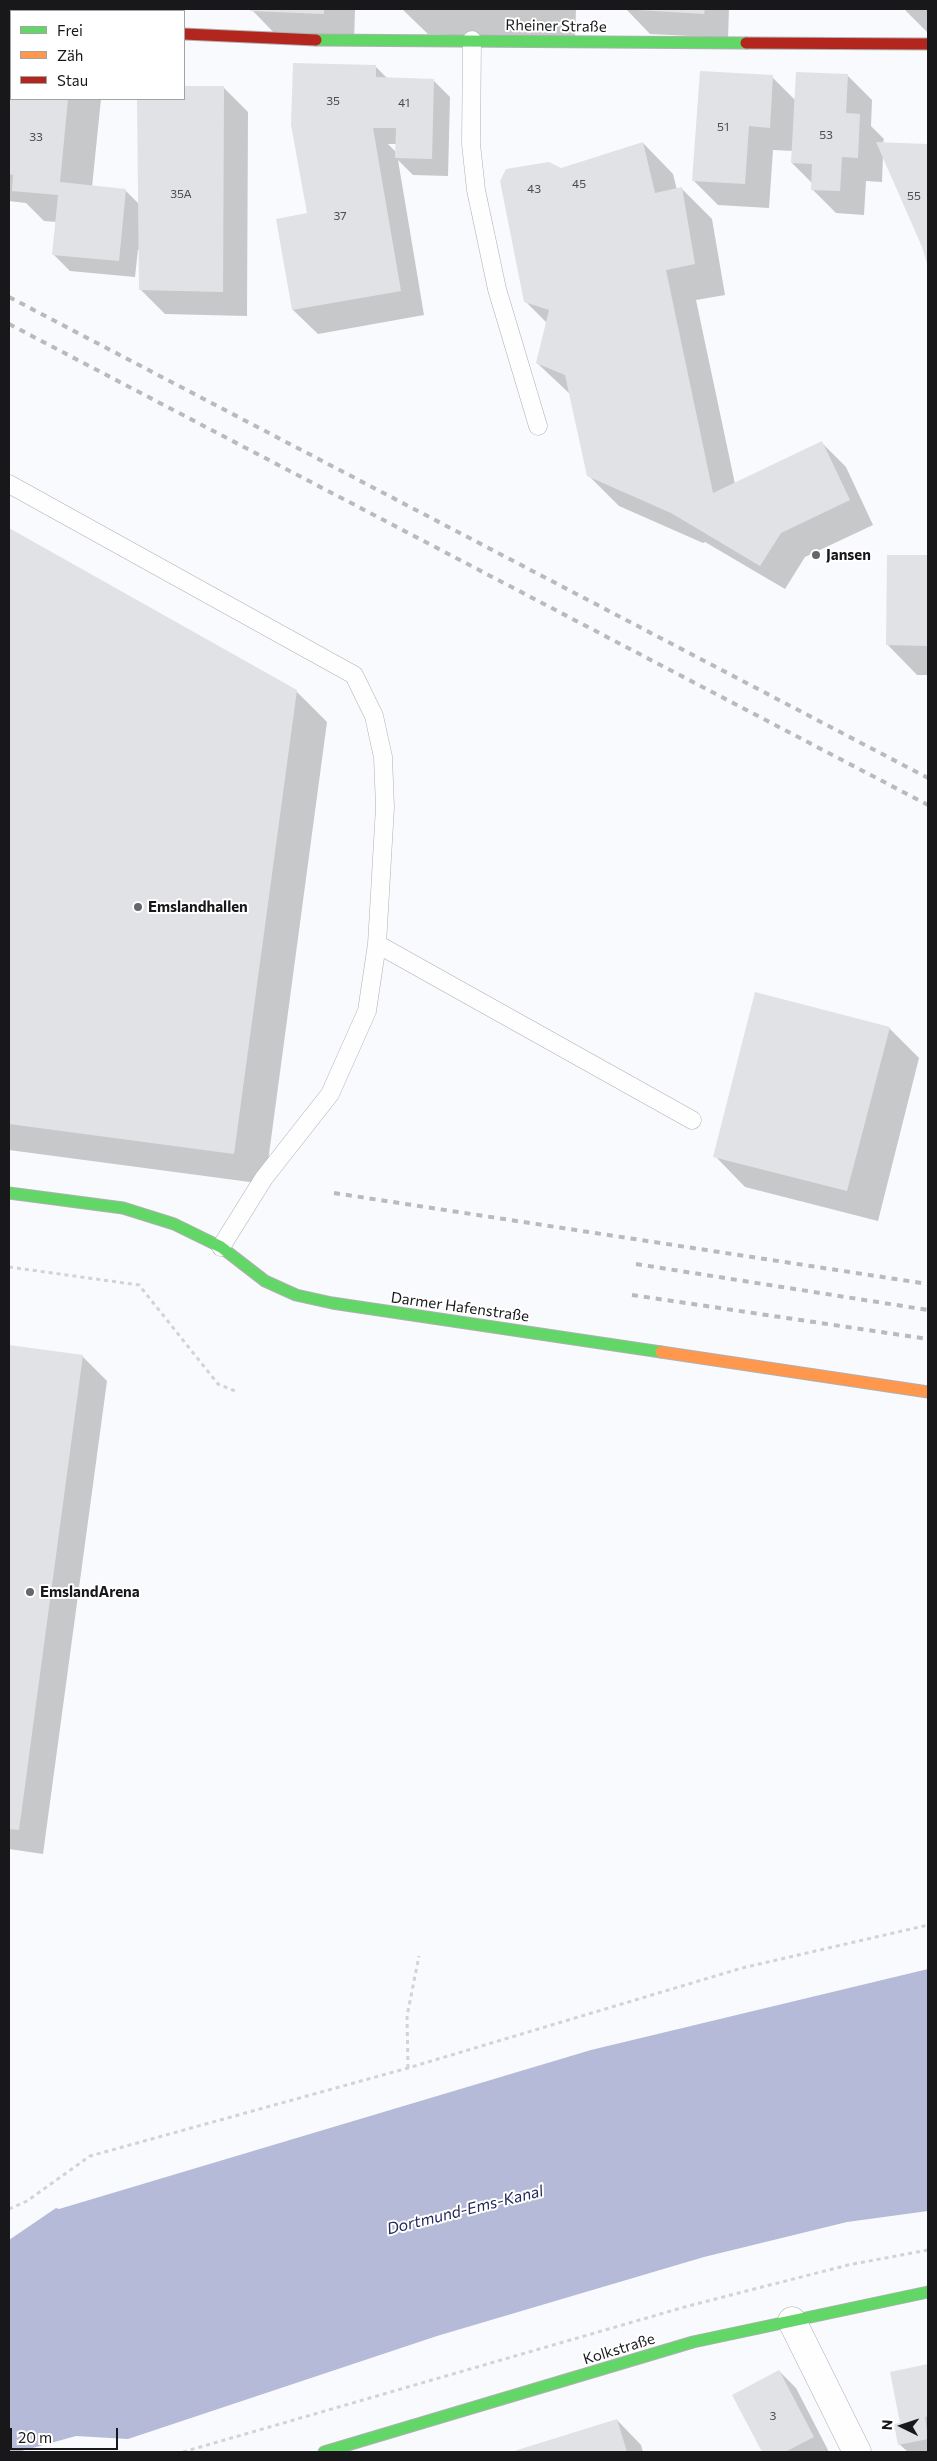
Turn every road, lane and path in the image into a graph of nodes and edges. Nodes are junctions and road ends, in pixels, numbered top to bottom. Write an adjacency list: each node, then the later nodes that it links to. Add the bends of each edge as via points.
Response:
1 (185, 34): 2 (street, Rheiner Straße, via 303,40)
2 (472, 40): 3 (street, Rheiner Straße); 4 (lane, via 471,144 476,190 497,289)
3 (928, 44)
4 (538, 426)
5 (9, 484): 6 (lane, via 354,675 374,716 383,757 385,807)
6 (377, 944): 7 (lane); 9 (lane, via 367,1011 330,1094 264,1178)
7 (692, 1120)
8 (9, 1193): 9 (street, Darmer Hafenstraße, via 123,1208 174,1224)
9 (221, 1247): 12 (street, Darmer Hafenstraße, via 265,1281 296,1295 332,1303)
10 (9, 1267): 11 (path, via 140,1285 218,1384)
11 (235, 1391)
12 (928, 1392)
13 (928, 1925): 15 (path, via 742,1968)
14 (419, 1956): 15 (path, via 407,2016)
15 (408, 2068): 16 (path, via 90,2156 28,2201)
16 (9, 2209)
17 (928, 2250): 20 (path, via 840,2267 688,2306)
18 (928, 2292): 19 (street, Kolkstraße)
19 (792, 2321): 21 (street, Kolkstraße, via 693,2342); 22 (street)
20 (183, 2452)
21 (324, 2452)
22 (857, 2452)

